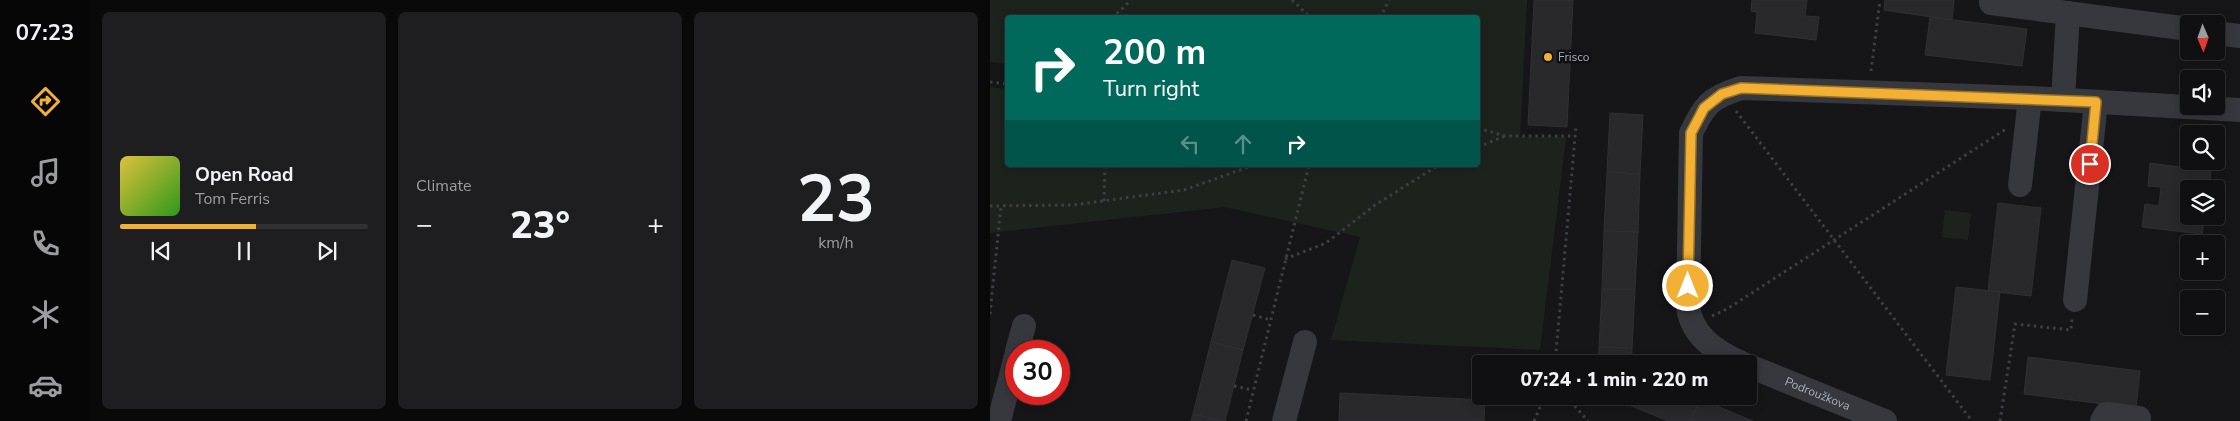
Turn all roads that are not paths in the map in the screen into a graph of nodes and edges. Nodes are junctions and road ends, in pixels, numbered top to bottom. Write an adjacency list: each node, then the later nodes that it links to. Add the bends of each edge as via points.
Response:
1 (1991, 0): 2 (street, via 1991,3)
2 (2068, 13): 3 (street); 7 (street)
3 (2180, 28)
4 (2225, 34): 5 (street)
5 (2240, 36)
6 (2030, 98): 7 (street); 10 (street); 15 (street, via 1741,88 1722,94 1704,108 1691,133 1689,153 1688,306 1693,325 1703,340)
7 (2063, 100): 8 (street)
8 (2096, 102): 9 (street); 11 (street)
9 (2240, 110)
10 (2020, 185)
11 (2075, 300)
12 (1024, 326): 13 (street)
13 (1021, 340)
14 (1305, 342): 20 (street)
15 (1726, 355)
16 (1757, 369): 21 (street, Podroužkova)
17 (1005, 398): 19 (street)
18 (2138, 418): 22 (street, via 2106,414)
19 (999, 421)
20 (1284, 421)
21 (1885, 421)
22 (2102, 421)

